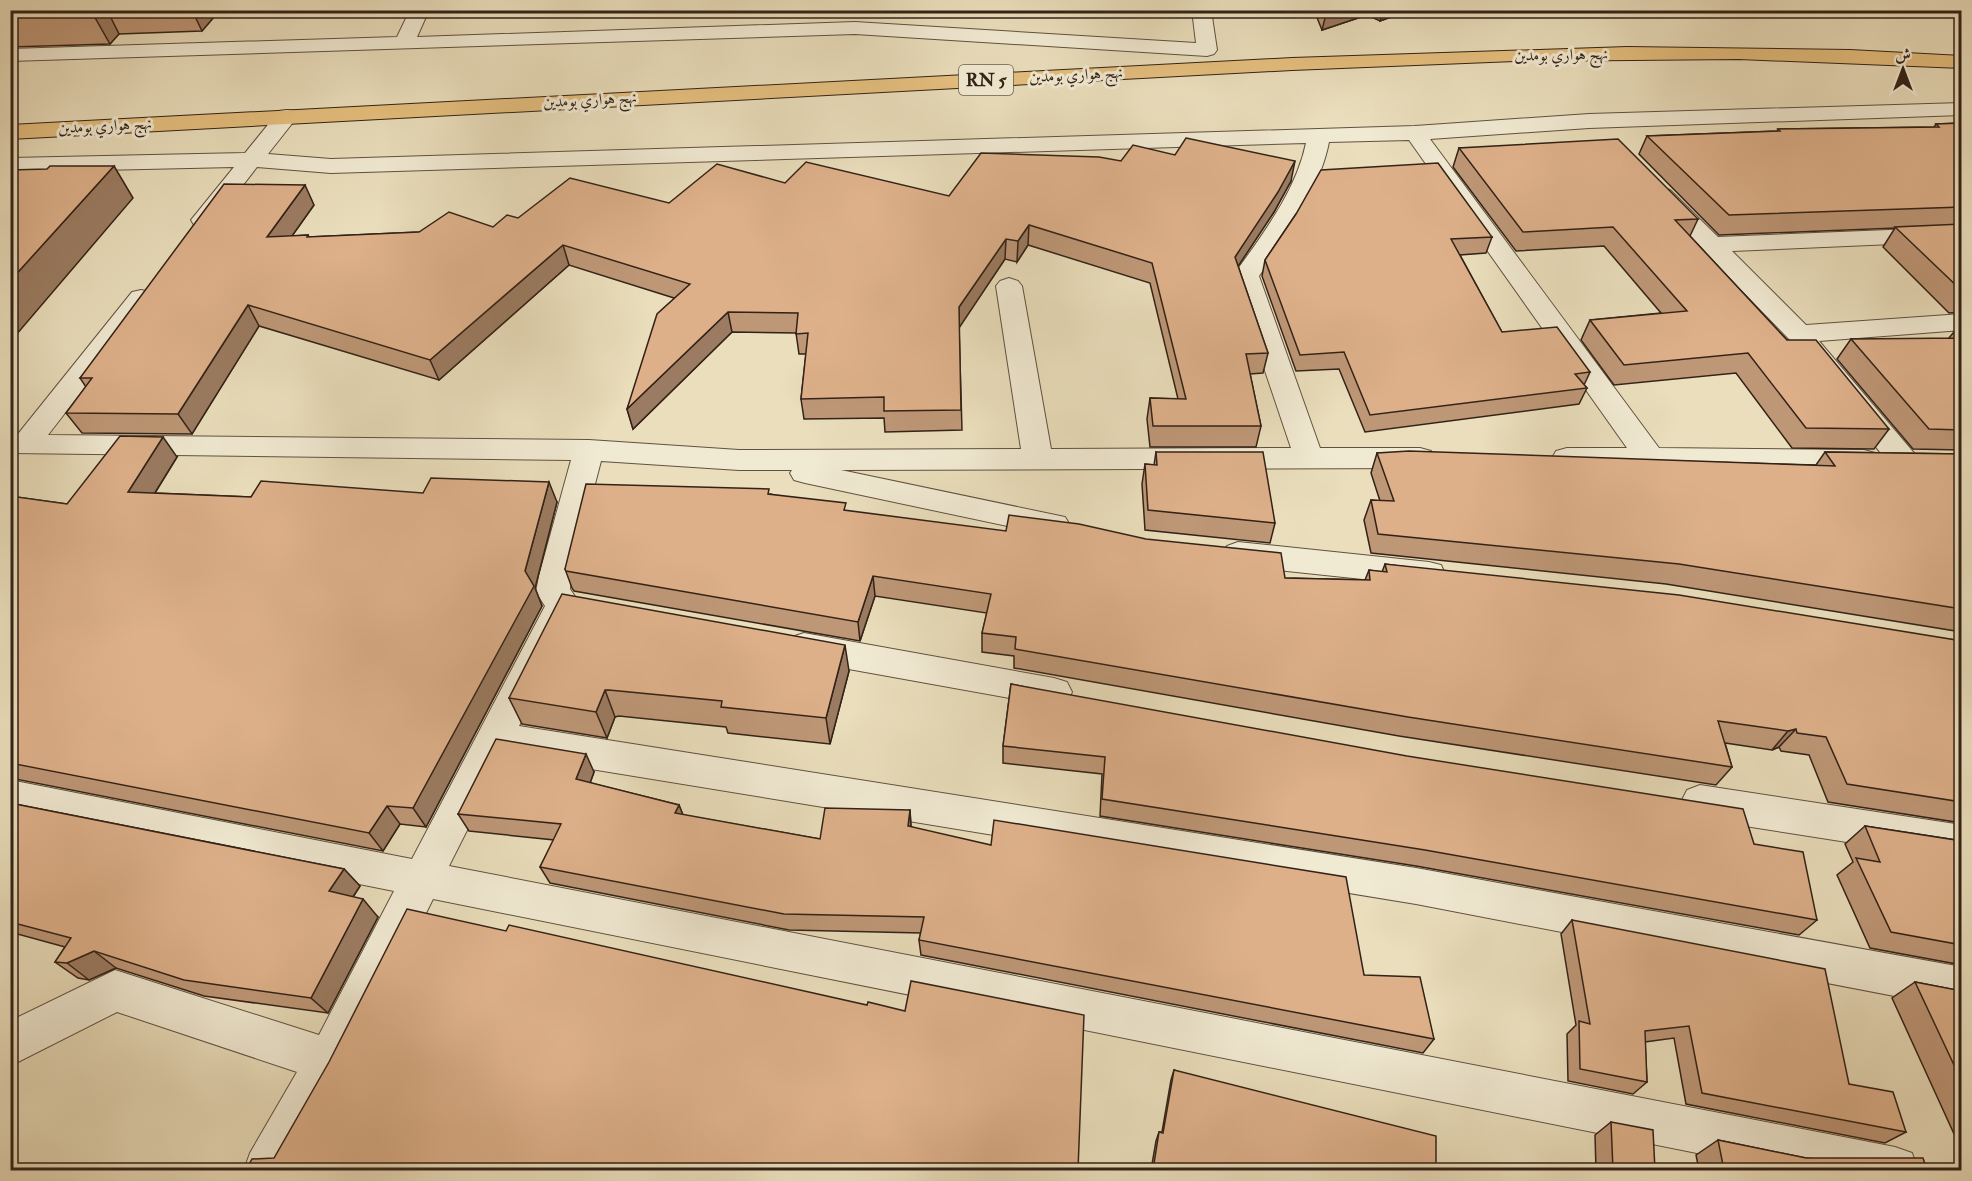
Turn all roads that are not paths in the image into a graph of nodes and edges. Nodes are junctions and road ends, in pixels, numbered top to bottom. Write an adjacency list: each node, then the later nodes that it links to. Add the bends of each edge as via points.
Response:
1 (420, 10): 3 (street)
2 (1201, 10): 5 (street)
3 (404, 43): 5 (street, via 855,28); 6 (street)
4 (1962, 45): 5 (main road, نهج هواري بومدين / RN 5, via 1670,34 1476,37)
5 (1207, 50): 8 (main road, نهج هواري بومدين / RN 5)
6 (10, 55)
7 (1962, 62): 10 (main road, نهج هواري بومدين / RN 5, via 1791,53 1656,52 1419,58)
8 (386, 91)
9 (1962, 108): 11 (street)
10 (287, 116): 12 (main road, نهج هواري بومدين / RN 5); 16 (street)
11 (1589, 121): 13 (street); 15 (street)
12 (10, 132)
13 (1415, 133): 14 (street); 31 (street)
14 (1319, 135): 16 (street, via 331,166); 28 (street, via 1314,165 1271,241 1246,276)
15 (1613, 146)
16 (251, 160): 17 (street); 20 (street)
17 (10, 165)
18 (1646, 179): 21 (street)
19 (1962, 234): 21 (street)
20 (185, 242)
21 (1711, 245): 25 (street)
22 (156, 279): 26 (street)
23 (1009, 286): 33 (street)
24 (1962, 322): 25 (street)
25 (1798, 334): 31 (street, via 1915,461)
26 (18, 444): 27 (street)
27 (589, 450): 32 (street); 37 (street, via 555,576 554,592)
28 (1309, 458): 29 (street); 33 (street)
29 (1450, 458)
30 (1544, 458): 31 (street)
31 (1650, 458)
32 (739, 460): 33 (street); 34 (street)
33 (1038, 460)
34 (1085, 532)
35 (1214, 551): 36 (street)
36 (1464, 578)
37 (563, 604): 38 (street); 41 (street)
38 (599, 610)
39 (775, 642): 40 (street)
40 (1081, 697)
41 (495, 738): 45 (street); 46 (street, via 1416,886)
42 (10, 795): 45 (street)
43 (1669, 797): 44 (street)
44 (1962, 843)
45 (423, 880): 48 (street); 50 (street)
46 (1962, 988)
47 (10, 1044): 48 (street, via 115,991)
48 (329, 1060): 49 (street)
49 (267, 1170)
50 (1895, 1170)

